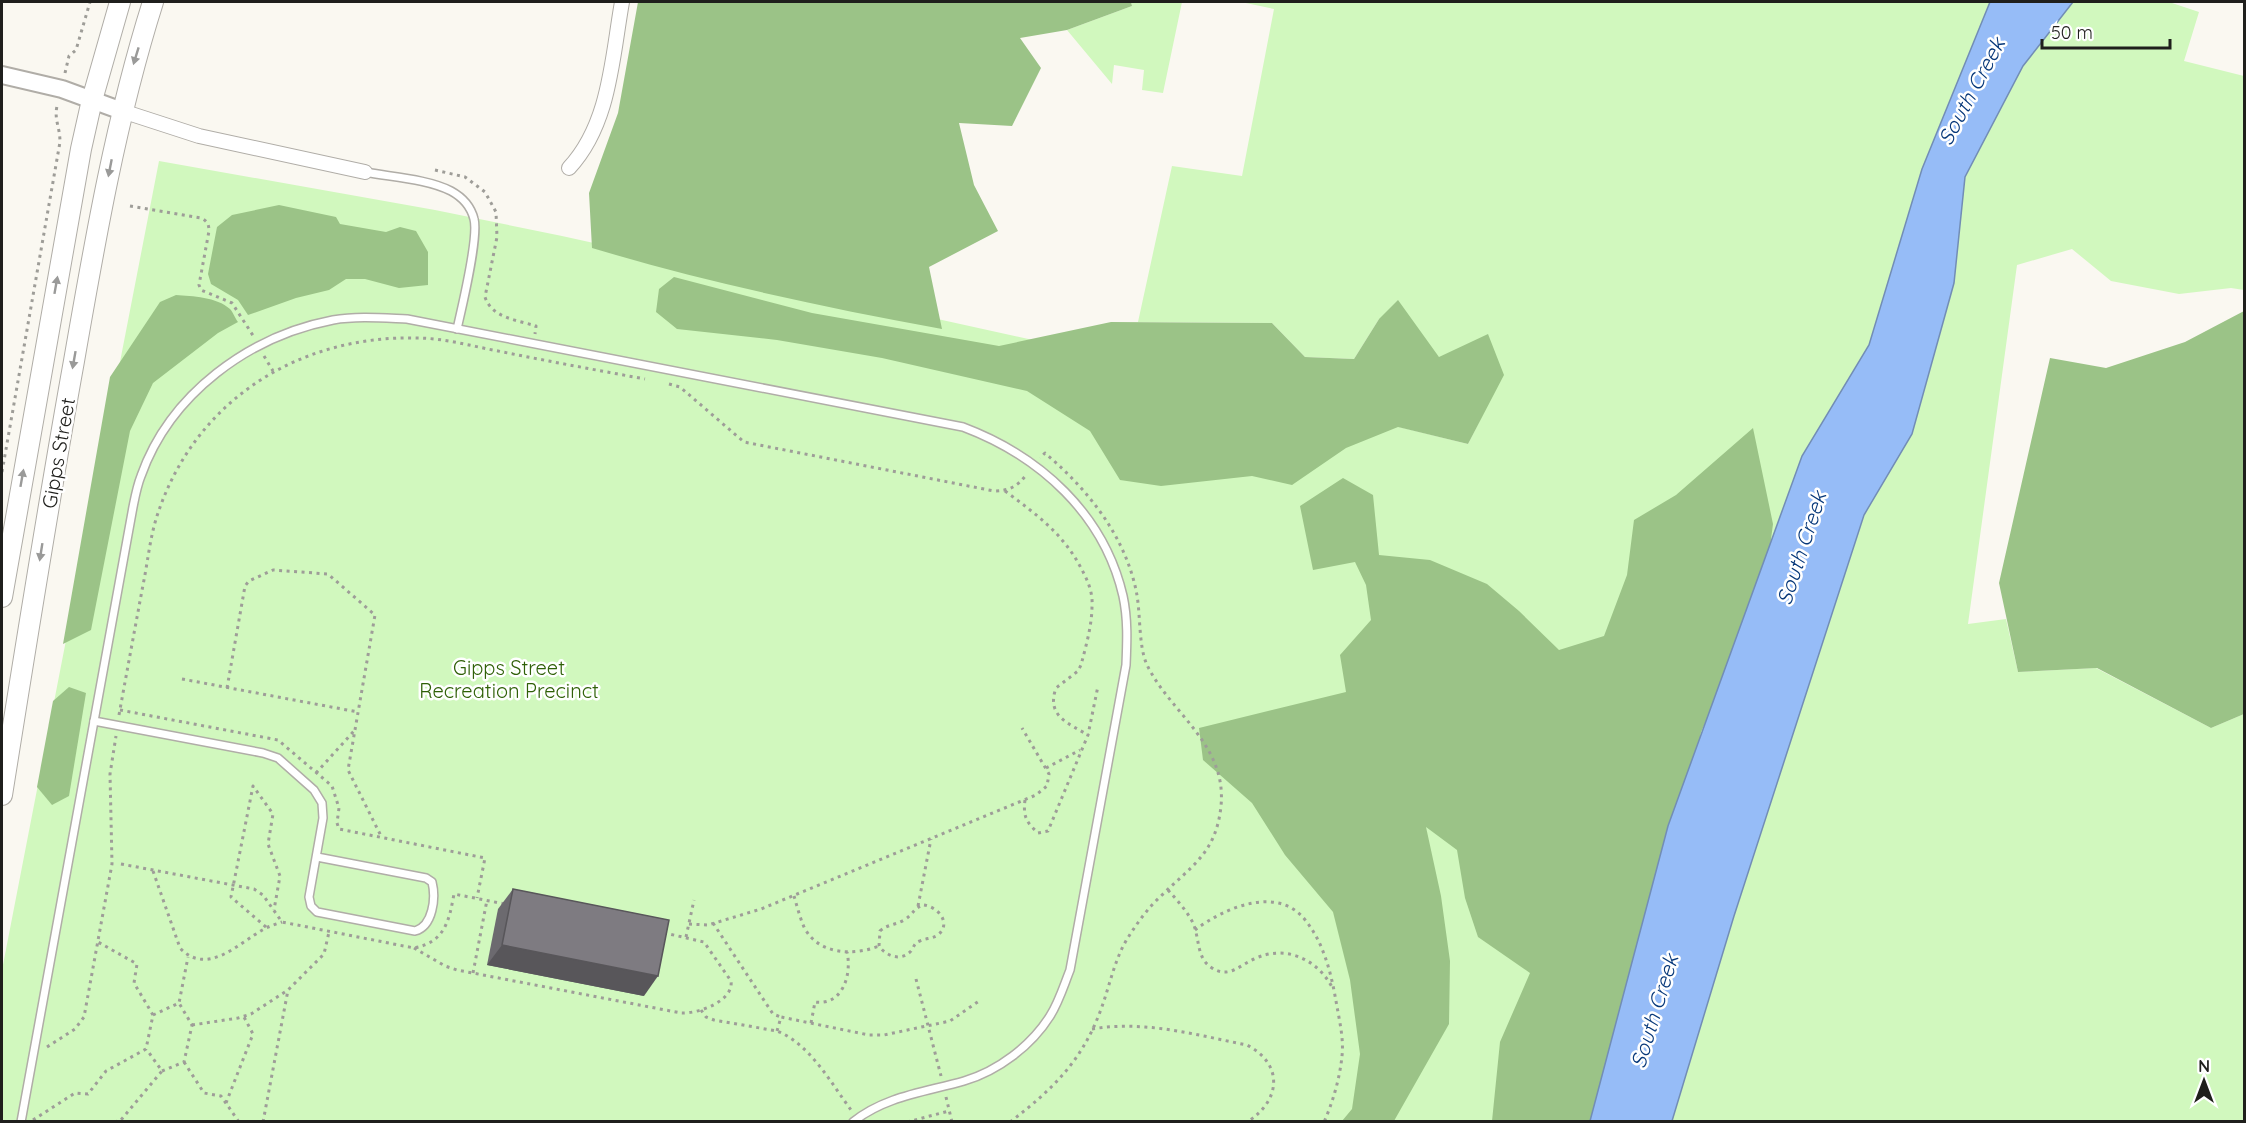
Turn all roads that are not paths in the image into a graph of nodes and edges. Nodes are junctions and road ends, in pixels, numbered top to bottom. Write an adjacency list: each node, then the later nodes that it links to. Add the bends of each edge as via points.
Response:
1 (120, 2): 5 (main road, Gipps Street)
2 (153, 2): 6 (main road, Gipps Street, one-way to 6)
3 (622, 2): 7 (street, via 604,107 582,154)
4 (2, 75): 5 (street)
5 (92, 100): 6 (street); 10 (main road, Gipps Street, one-way to 5)
6 (122, 111): 8 (street, via 199,136); 12 (main road, Gipps Street, one-way to 12, via 80,326)
7 (569, 168)
8 (365, 172): 9 (lane, via 429,184 451,191 468,204 475,220 475,237)
9 (457, 329): 11 (lane, via 406,319 372,318 334,320 298,329 229,362 187,400 154,448 141,476); 14 (lane, via 940,421 986,436 1035,464 1054,480 1072,498 1105,549 1123,596 1126,665 1072,959 1061,995 1036,1033 1003,1063 986,1073 886,1102)
10 (2, 597)
11 (94, 721): 13 (lane, via 278,758 314,790 322,803); 15 (lane)
12 (2, 795)
13 (317, 857): 13 (lane, via 426,878 432,882 434,891 429,922 415,930 317,912 309,897)
14 (856, 1120)
15 (21, 1122)

